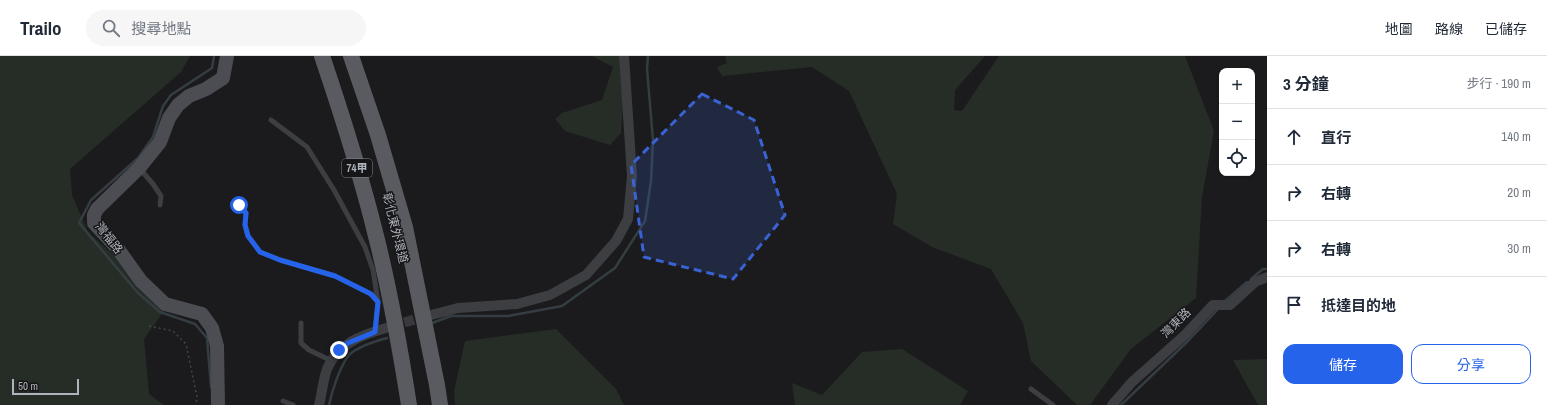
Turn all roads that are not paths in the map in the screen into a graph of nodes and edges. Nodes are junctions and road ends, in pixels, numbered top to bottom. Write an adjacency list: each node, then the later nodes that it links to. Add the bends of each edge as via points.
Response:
1 (227, 56): 8 (street, 灣福路, via 223,78 189,96 178,105 169,118 160,142)
2 (322, 56): 23 (main road, 74甲, via 376,235 387,281)
3 (329, 56): 24 (main road, 彰化東外環道 / 74甲, via 357,139 383,234 410,364)
4 (343, 56): 25 (main road, 彰化東外環道 / 74甲, via 370,139 407,277)
5 (351, 56): 26 (main road, 74甲, via 405,227)
6 (624, 56): 13 (street, via 632,176 628,219 616,241 586,275 550,295 516,304 458,308)
7 (271, 120): 12 (lane, via 307,147 334,190 365,247 373,270)
8 (139, 168): 9 (lane, via 161,196); 20 (street, 灣福路, via 97,209 94,223 118,249 141,281 164,304 202,314 212,328 218,346)
9 (160, 205)
10 (239, 205): 12 (lane, via 246,213 245,225 248,236 260,252 335,276 371,294)
11 (1267, 277): 28 (street, 灣東路, via 1255,282 1230,305 1213,305 1185,335 1132,382)
12 (378, 302): 16 (lane)
13 (431, 315)
14 (301, 323): 17 (lane, via 301,343 309,350)
15 (386, 328): 16 (street)
16 (375, 332): 17 (street, via 348,343 339,350)
17 (332, 361): 22 (street, via 327,369)
18 (1031, 389): 27 (lane)
19 (283, 401): 21 (lane)
20 (218, 405)
21 (292, 405)
22 (319, 405)
23 (409, 405)
24 (415, 405)
25 (429, 405)
26 (440, 405)
27 (1053, 405)
28 (1112, 405)

